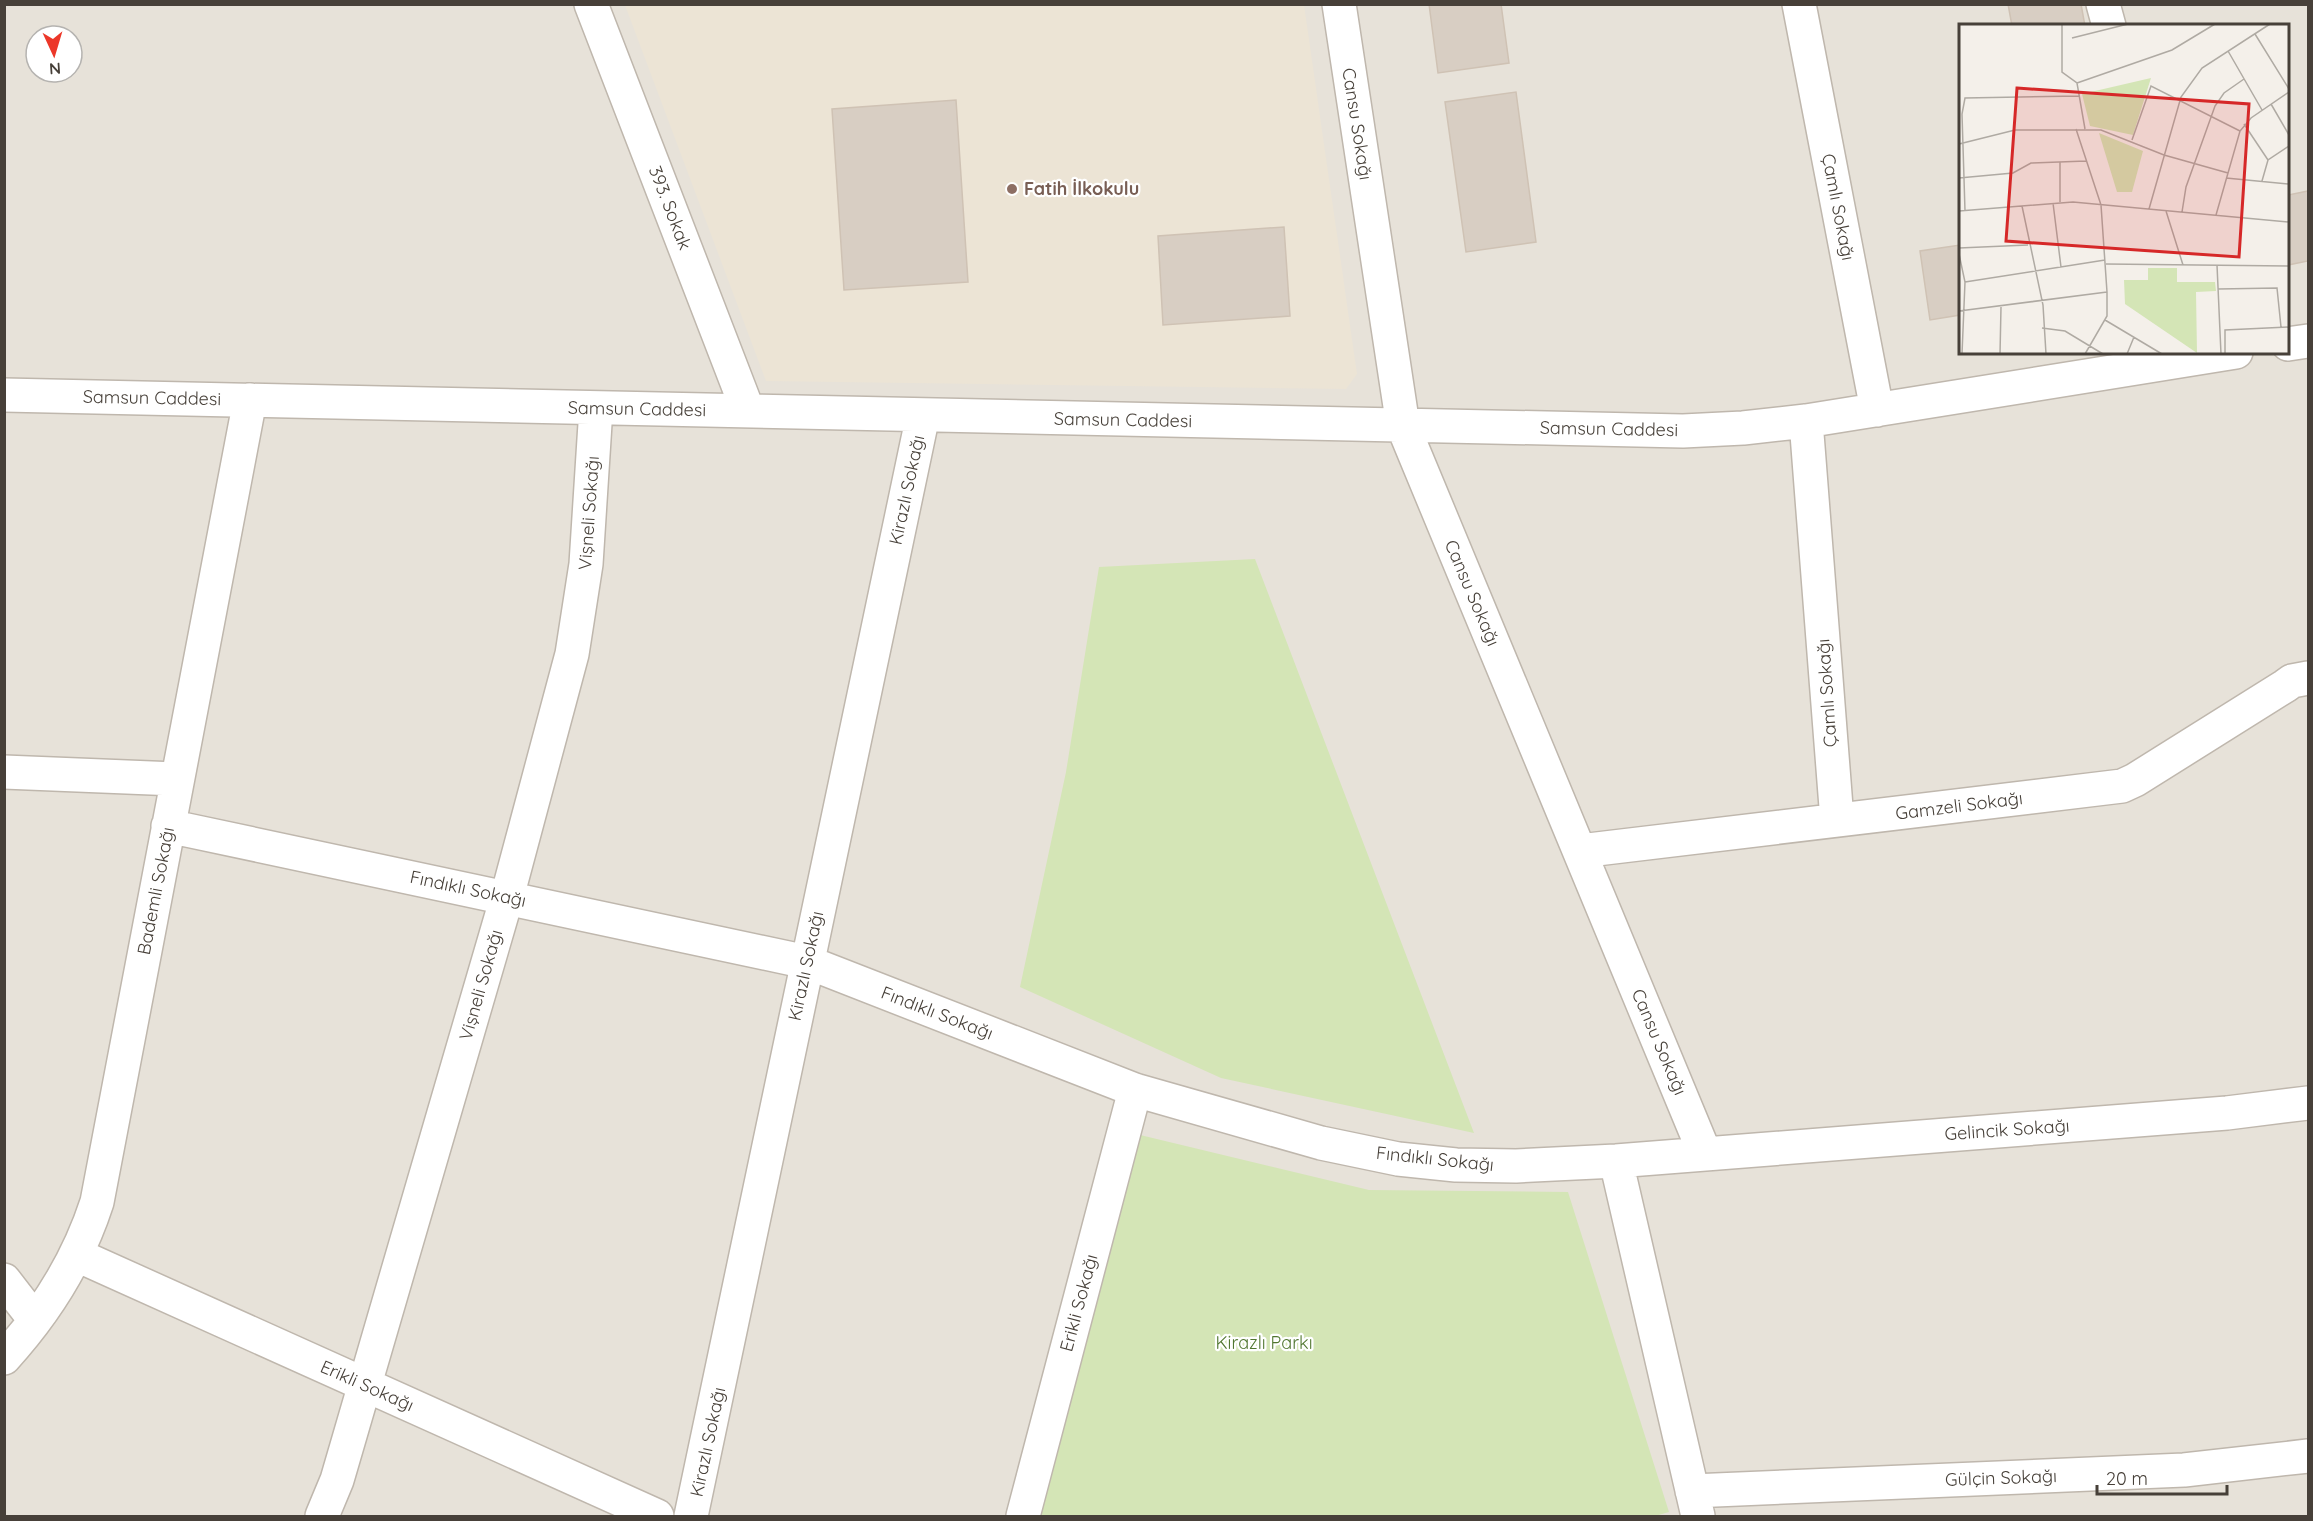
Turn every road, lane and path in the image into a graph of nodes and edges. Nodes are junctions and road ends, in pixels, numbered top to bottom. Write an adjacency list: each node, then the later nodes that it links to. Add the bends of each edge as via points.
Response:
1 (591, 4): 14 (street, 393. Sokak)
2 (1339, 4): 17 (street, Cansu Sokağı)
3 (1799, 4): 13 (street, Çamlı Sokağı)
4 (2103, 4): 5 (street)
5 (2108, 24)
6 (2308, 341): 7 (street)
7 (2289, 344)
8 (2213, 354): 9 (street, Samsun Caddesi)
9 (2178, 357): 13 (street, Samsun Caddesi)
10 (4, 395): 11 (street, Samsun Caddesi)
11 (250, 400): 12 (street, Samsun Caddesi); 20 (street, Bademli Sokağı)
12 (596, 408): 14 (street, Samsun Caddesi); 24 (street, Vişneli Sokağı, via 586,564 572,654)
13 (1877, 410): 16 (street, Samsun Caddesi)
14 (748, 411): 15 (street, Samsun Caddesi)
15 (923, 415): 17 (street, Samsun Caddesi); 25 (street, Kirazlı Sokağı)
16 (1806, 421): 17 (street, Samsun Caddesi, via 1683,431); 21 (street, Çamlı Sokağı)
17 (1402, 426): 23 (street, Cansu Sokağı)
18 (2308, 678): 21 (street, Gamzeli Sokağı, via 2285,686 2122,786)
19 (4, 772): 20 (street)
20 (177, 779): 22 (street, Bademli Sokağı)
21 (1837, 820): 23 (street, Gamzeli Sokağı)
22 (168, 826): 24 (street, Fındıklı Sokağı); 30 (street, Bademli Sokağı, via 97,1202)
23 (1580, 851): 28 (street, Cansu Sokağı)
24 (507, 897): 25 (street, Fındıklı Sokağı); 34 (street, Vişneli Sokağı)
25 (807, 962): 26 (street, Fındıklı Sokağı); 39 (street, Kirazlı Sokağı)
26 (1135, 1090): 29 (street, Fındıklı Sokağı, via 1321,1143 1398,1159 1516,1166); 40 (street, Erikli Sokağı)
27 (2308, 1103): 28 (street, Gelincik Sokağı, via 2227,1113)
28 (1705, 1154): 29 (street, Fındıklı Sokağı)
29 (1616, 1161): 36 (street)
30 (77, 1255): 32 (street, Bademli Sokağı); 34 (street, Erikli Sokağı)
31 (4, 1280): 32 (street)
32 (35, 1320): 33 (street, Bademli Sokağı)
33 (4, 1358)
34 (365, 1384): 37 (street, Vişneli Sokağı, via 337,1480); 38 (street, Erikli Sokağı)
35 (2308, 1456): 36 (street, Gülçin Sokağı, via 2184,1470)
36 (1695, 1504)
37 (322, 1516)
38 (657, 1516)
39 (691, 1516)
40 (1023, 1516)

